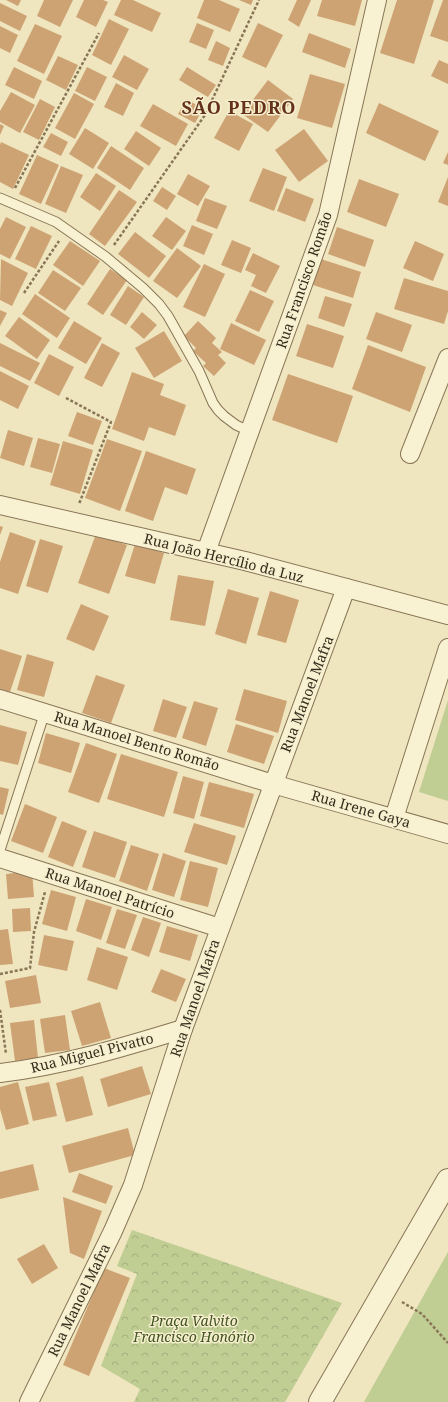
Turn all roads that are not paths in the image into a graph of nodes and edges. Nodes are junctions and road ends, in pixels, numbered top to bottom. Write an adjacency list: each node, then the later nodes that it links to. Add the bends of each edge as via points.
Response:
1 (377, 0): 4 (street, Rua Francisco Romão, via 328,215)
2 (4, 199): 4 (lane, via 56,222 144,288 168,316 218,410 236,425)
3 (448, 358): 5 (street)
4 (250, 432): 7 (street, Rua Francisco Romão)
5 (410, 454)
6 (0, 505): 7 (street, Rua João Hercílio da Luz)
7 (206, 552): 8 (street, Rua João Hercílio da Luz)
8 (346, 588): 9 (street, Rua João Hercílio da Luz); 13 (street, Rua Manoel Mafra)
9 (448, 615)
10 (448, 648): 14 (street)
11 (0, 699): 12 (street, Rua Manoel Bento Romão)
12 (45, 712): 13 (street, Rua Manoel Bento Romão); 16 (lane)
13 (273, 784): 14 (street, Rua Irene Gaya); 18 (street, Rua Manoel Mafra)
14 (394, 818): 15 (street, Rua Irene Gaya)
15 (448, 834)
16 (0, 850)
17 (0, 858): 18 (street, Rua Manoel Patrício)
18 (220, 928): 19 (street, Rua Manoel Mafra)
19 (183, 1029): 20 (street, Rua Miguel Pivatto, via 100,1053); 22 (street, Rua Manoel Mafra, via 133,1185 113,1232)
20 (4, 1073)
21 (448, 1180): 23 (street)
22 (29, 1402)
23 (320, 1402)

